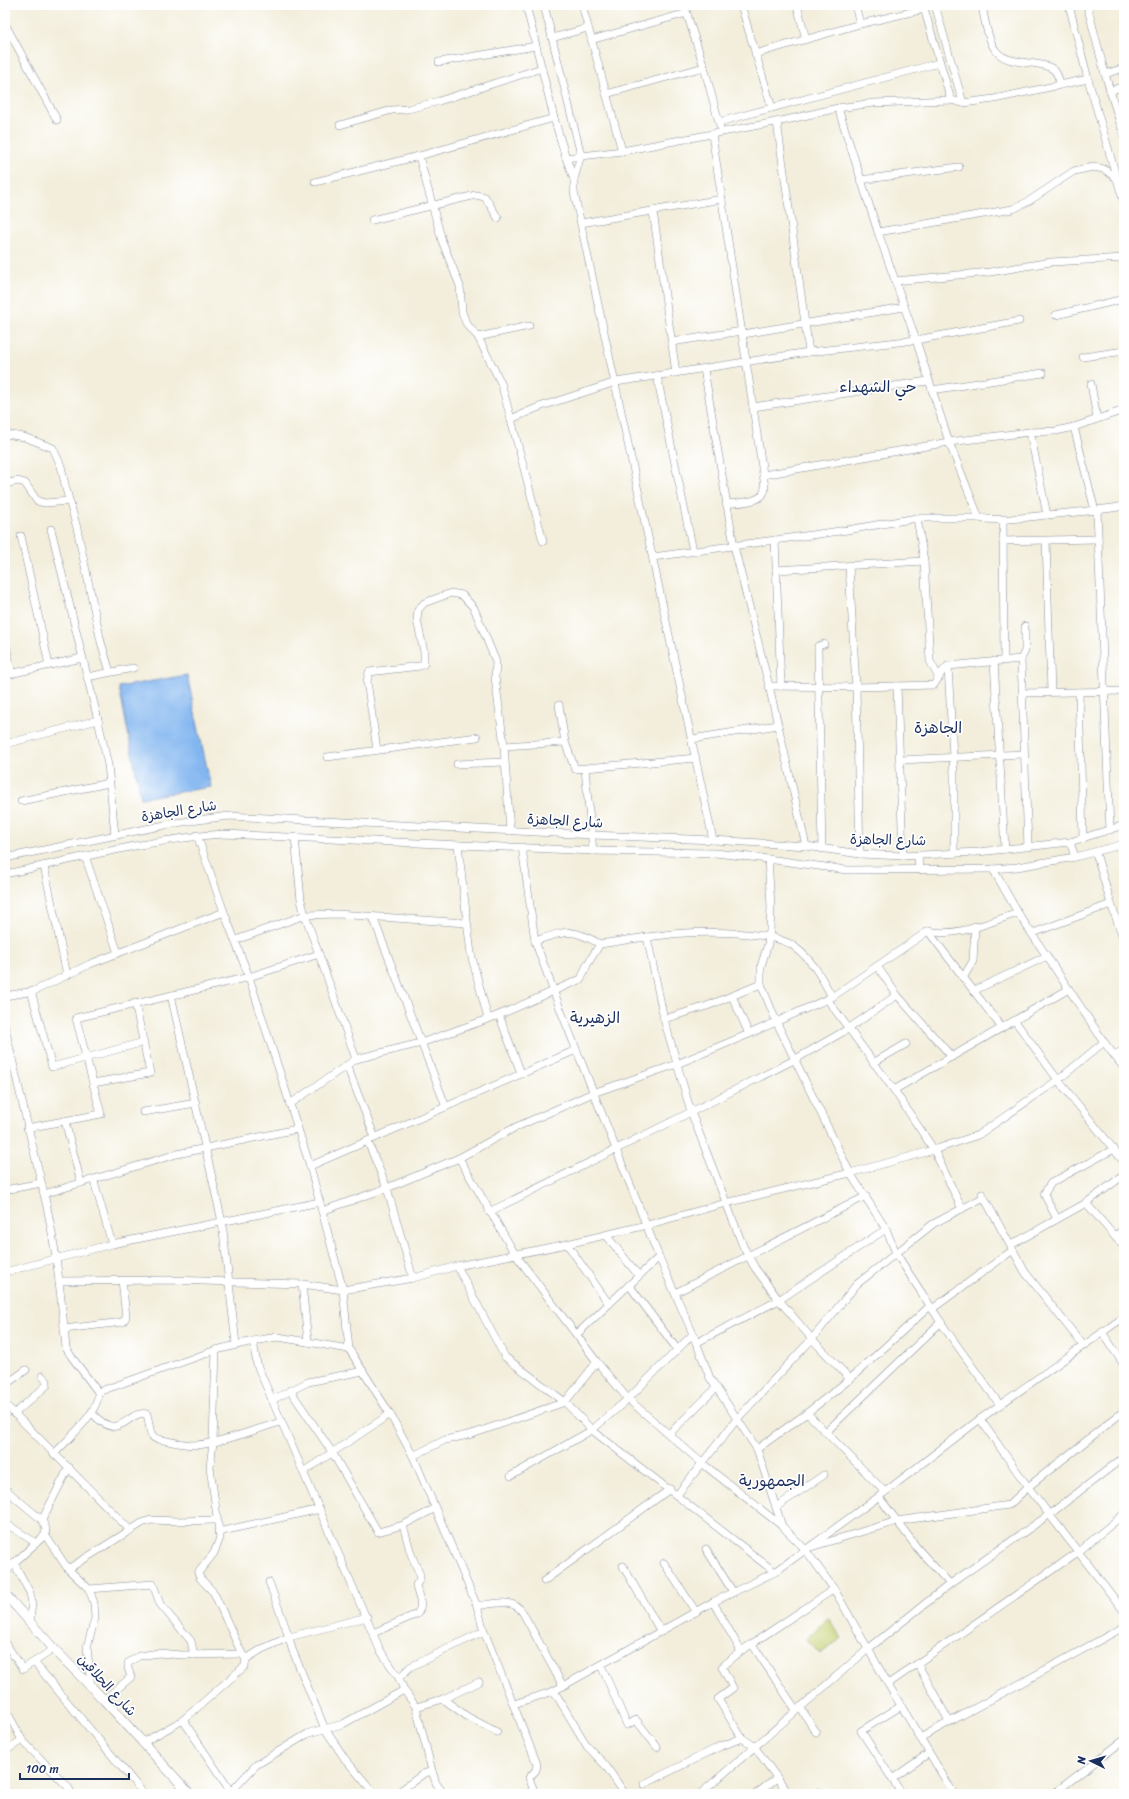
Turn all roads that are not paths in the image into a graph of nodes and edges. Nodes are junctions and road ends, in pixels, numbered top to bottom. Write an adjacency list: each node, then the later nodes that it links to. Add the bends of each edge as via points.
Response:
1 (526, 5): 20 (street)
2 (544, 5): 17 (street)
3 (582, 5): 16 (street)
4 (684, 5): 13 (street)
5 (742, 5): 21 (street)
6 (797, 5): 18 (street)
7 (854, 5): 15 (street)
8 (935, 5): 35 (street)
9 (982, 5): 30 (street, via 996,51 1010,60 1051,68)
10 (1069, 5): 28 (street)
11 (1087, 5): 27 (street)
12 (924, 7): 15 (street); 23 (street)
13 (687, 13): 19 (street); 24 (street)
14 (5, 24): 39 (street)
15 (860, 24): 18 (street)
16 (588, 28): 17 (street); 19 (street)
17 (552, 38): 47 (street)
18 (806, 39): 21 (street)
19 (592, 40): 33 (street)
20 (536, 46): 22 (street); 25 (street)
21 (754, 54): 36 (street)
22 (439, 62)
23 (940, 63): 34 (street); 36 (street)
24 (704, 67): 33 (street); 40 (street)
25 (542, 68): 38 (street); 42 (street, via 440,101 392,110)
26 (1124, 69): 27 (street); 29 (street)
27 (1105, 74): 32 (street)
28 (1088, 79): 30 (street); 52 (street)
29 (1124, 80)
30 (1061, 85): 35 (street)
31 (1124, 86): 32 (street)
32 (1110, 91): 45 (street)
33 (606, 94): 46 (street)
34 (951, 100): 35 (street); 37 (street, via 874,103)
35 (963, 103)
36 (772, 108): 40 (street)
37 (838, 108): 41 (street); 53 (street)
38 (554, 118): 48 (street); 49 (street)
39 (57, 120)
40 (719, 122): 43 (street)
41 (777, 122): 43 (street); 69 (street)
42 (340, 125)
43 (722, 132): 44 (street)
44 (712, 134): 46 (street); 55 (street)
45 (1124, 136)
46 (622, 151): 47 (street)
47 (581, 155): 49 (street); 51 (street)
48 (419, 156): 54 (street); 57 (street)
49 (566, 158): 51 (street)
50 (959, 167): 53 (street)
51 (574, 178): 61 (street, via 574,192)
52 (1116, 178): 56 (street); 62 (street, via 1104,169 1093,167 1074,171 1013,209)
53 (860, 180): 62 (street)
54 (315, 182)
55 (722, 199): 58 (street); 71 (street)
56 (1124, 203)
57 (432, 206): 59 (street, via 480,195 485,197); 60 (street); 72 (street, via 442,241 460,286 462,312 466,323)
58 (653, 211): 61 (street); 74 (street)
59 (498, 218)
60 (372, 220)
61 (581, 223): 84 (street)
62 (878, 232): 64 (street)
63 (1124, 258): 64 (street, via 1051,262 990,272)
64 (895, 281): 66 (street)
65 (1124, 299): 67 (street)
66 (904, 307): 69 (street); 73 (street)
67 (1056, 315)
68 (1019, 321): 73 (street)
69 (805, 323): 71 (street); 76 (street)
70 (528, 326): 72 (street)
71 (743, 332): 74 (street); 78 (street)
72 (478, 337): 89 (street, via 501,383)
73 (916, 340): 76 (street); 83 (street)
74 (672, 342): 80 (street)
75 (1124, 351): 77 (street)
76 (809, 352): 78 (street)
77 (1083, 357)
78 (747, 362): 79 (street); 87 (street)
79 (704, 369): 80 (street); 98 (street)
80 (676, 372): 82 (street)
81 (1043, 373): 86 (street)
82 (658, 376): 84 (street); 113 (street)
83 (928, 381): 86 (street); 87 (street)
84 (616, 382): 89 (street); 114 (street)
85 (1091, 384): 90 (street)
86 (932, 390): 94 (street)
87 (752, 407): 95 (street)
88 (1124, 410): 90 (street)
89 (511, 418): 109 (street)
90 (1098, 419): 91 (street)
91 (1074, 427): 92 (street); 100 (street)
92 (1030, 432): 94 (street); 101 (street)
93 (5, 434): 97 (street, via 24,437 53,448 61,466)
94 (949, 442): 95 (street); 103 (street)
95 (763, 475): 98 (street, via 765,491 762,497)
96 (5, 484): 97 (street, via 25,483 37,501)
97 (69, 501): 128 (street)
98 (726, 504): 112 (street)
99 (1124, 506): 100 (street)
100 (1096, 511): 101 (street); 107 (street)
101 (1047, 515): 104 (street)
102 (916, 518): 103 (street); 108 (street); 115 (street)
103 (979, 518): 104 (street)
104 (1003, 519): 110 (street)
105 (51, 529): 121 (street)
106 (21, 536): 125 (street)
107 (1098, 539): 111 (street); 140 (street)
108 (775, 540): 112 (street); 117 (street)
109 (543, 541)
110 (1003, 541): 111 (street); 123 (street)
111 (1046, 541): 138 (street)
112 (734, 546): 113 (street); 132 (street)
113 (693, 552): 114 (street)
114 (653, 557): 146 (street)
115 (924, 561): 116 (street); 131 (street, via 930,661)
116 (849, 566): 117 (street); 135 (street)
117 (776, 570): 133 (street)
118 (1025, 626): 122 (street, via 1025,651)
119 (5, 641): 129 (street)
120 (824, 644): 136 (street, via 818,646)
121 (82, 658): 125 (street); 130 (street)
122 (1021, 659): 123 (street); 141 (street)
123 (1004, 660): 124 (street)
124 (994, 661): 126 (street); 152 (street)
125 (49, 665): 129 (street)
126 (948, 666): 131 (street); 155 (street)
127 (133, 668): 128 (street)
128 (110, 672): 130 (street)
129 (8, 674)
130 (87, 677): 143 (street)
131 (939, 678): 134 (street, via 934,685)
132 (770, 686): 133 (street); 144 (street)
133 (781, 686): 136 (street)
134 (897, 686): 135 (street); 156 (street)
135 (856, 687): 136 (street); 182 (street)
136 (819, 688): 177 (street)
137 (1124, 691): 140 (street)
138 (1051, 692): 139 (street); 141 (street)
139 (1079, 692): 140 (street); 169 (street)
140 (1104, 692): 163 (street)
141 (1022, 693): 151 (street)
142 (559, 705): 147 (street)
143 (98, 720): 148 (street); 160 (street, via 108,765)
144 (778, 725): 146 (street); 174 (street)
145 (477, 737): 150 (street)
146 (692, 739): 154 (street)
147 (565, 742): 149 (street); 159 (street, via 573,767 578,770)
148 (5, 744)
149 (504, 746): 150 (street, via 495,677 496,662 474,608 462,595 451,593 424,603 418,610 417,620 424,664 369,672 367,681); 157 (street)
150 (377, 750): 153 (street)
151 (1023, 754): 152 (street); 176 (street)
152 (999, 755): 155 (street); 178 (street)
153 (327, 757)
154 (696, 758): 159 (street); 170 (street)
155 (953, 758): 156 (street); 181 (street)
156 (900, 760): 185 (street)
157 (504, 762): 158 (street); 164 (street)
158 (457, 764)
159 (585, 769): 166 (street)
160 (109, 783): 161 (street); 165 (street)
161 (21, 801)
162 (1124, 825): 163 (street, شارع الجاهزة)
163 (1110, 830): 169 (street, شارع الجاهزة)
164 (510, 831): 165 (street, شارع الجاهزة, via 229,816 204,818); 166 (street, شارع الجاهزة)
165 (115, 835): 187 (street, شارع الجاهزة)
166 (593, 835): 170 (street, شارع الجاهزة); 179 (street)
167 (197, 836): 168 (street, شارع الجاهزة, via 224,834); 184 (street, شارع الجاهزة); 194 (street)
168 (294, 837): 173 (street, شارع الجاهزة); 196 (street)
169 (1083, 839): 171 (street, شارع الجاهزة)
170 (713, 840): 174 (street, شارع الجاهزة)
171 (1070, 842): 176 (street, شارع الجاهزة); 186 (street)
172 (1124, 844): 180 (street, شارع الجاهزة)
173 (458, 845): 175 (street, شارع الجاهزة); 198 (street)
174 (806, 846): 177 (street, شارع الجاهزة)
175 (522, 847): 179 (street, شارع الجاهزة); 206 (street)
176 (1028, 847): 178 (street, شارع الجاهزة)
177 (822, 849): 182 (street, شارع الجاهزة)
178 (1005, 849): 181 (street, شارع الجاهزة)
179 (594, 851): 188 (street, شارع الجاهزة, via 715,853)
180 (1096, 852): 186 (street, شارع الجاهزة); 193 (street)
181 (954, 853): 183 (street, شارع الجاهزة)
182 (860, 854): 185 (street, شارع الجاهزة)
183 (918, 855): 185 (street, شارع الجاهزة); 191 (street)
184 (85, 856): 189 (street, شارع الجاهزة); 208 (street)
185 (902, 856)
186 (1075, 857): 190 (street, شارع الجاهزة, via 1035,865)
187 (5, 858)
188 (768, 858): 191 (street, شارع الجاهزة, via 848,870); 202 (street, via 771,906)
189 (44, 866): 192 (street, شارع الجاهزة); 212 (street)
190 (993, 869): 191 (street, شارع الجاهزة); 195 (street)
191 (919, 870)
192 (5, 874)
193 (1110, 904): 201 (street); 205 (street)
194 (224, 912): 204 (street); 208 (street)
195 (1018, 912): 199 (street); 201 (street)
196 (305, 915): 197 (street); 204 (street); 209 (street)
197 (373, 917): 198 (street); 237 (street)
198 (466, 923): 227 (street, via 471,954)
199 (975, 926): 200 (street, via 955,933 939,934); 214 (street, via 973,962)
200 (928, 931): 211 (street); 214 (street)
201 (1033, 934): 210 (street)
202 (769, 936): 203 (street, via 722,933 664,934); 215 (street, via 761,966); 224 (street, via 795,946 815,967)
203 (647, 937): 207 (street); 228 (street)
204 (236, 940): 213 (street)
205 (1124, 940)
206 (535, 941): 207 (street, via 571,932 583,934); 219 (street)
207 (600, 944): 219 (street, via 586,965 581,979)
208 (118, 954): 212 (street)
209 (319, 954): 213 (street); 244 (street)
210 (1047, 956): 216 (street); 218 (street)
211 (877, 966): 221 (street); 224 (street)
212 (67, 975): 217 (street)
213 (249, 977): 220 (street); 256 (street)
214 (963, 978): 218 (street)
215 (761, 984): 223 (street); 229 (street)
216 (1070, 989): 230 (street); 236 (street)
217 (31, 991): 222 (street); 243 (street, via 52,1067)
218 (973, 991): 232 (street)
219 (554, 992): 226 (street); 239 (street)
220 (171, 994): 225 (street); 255 (street)
221 (897, 995): 233 (street); 242 (street)
222 (5, 996)
223 (732, 996): 228 (street); 234 (street)
224 (830, 998): 229 (street); 233 (street)
225 (135, 1003): 235 (street); 243 (street, via 76,1018)
226 (499, 1015): 227 (street); 250 (street)
227 (488, 1019): 237 (street)
228 (664, 1019): 247 (street)
229 (776, 1021): 234 (street); 245 (street)
230 (1015, 1021): 232 (street); 251 (street)
231 (5, 1027): 261 (street)
232 (1002, 1028): 242 (street)
233 (848, 1029): 245 (street); 246 (street)
234 (749, 1034): 247 (street)
235 (144, 1042): 243 (street); 252 (street, via 150,1073)
236 (1104, 1042): 241 (street); 251 (street)
237 (421, 1043): 244 (street); 257 (street)
238 (906, 1044): 246 (street)
239 (576, 1050): 250 (street); 254 (street)
240 (1124, 1050): 241 (street)
241 (1114, 1055): 249 (street)
242 (952, 1057): 253 (street)
243 (87, 1059): 252 (street)
244 (356, 1059): 248 (street)
245 (794, 1060): 259 (street); 272 (street)
246 (873, 1063): 253 (street)
247 (677, 1064): 254 (street); 259 (street)
248 (347, 1066): 256 (street); 263 (street)
249 (1124, 1068)
250 (521, 1073): 257 (street)
251 (1058, 1080): 267 (street); 268 (street, via 978,1134)
252 (93, 1082): 260 (street, via 101,1114)
253 (894, 1090): 268 (street)
254 (594, 1093): 266 (street); 269 (street, via 514,1128)
255 (196, 1103): 258 (street); 265 (street)
256 (290, 1104): 262 (street)
257 (446, 1107): 263 (street)
258 (143, 1112)
259 (691, 1112): 266 (street); 283 (street)
260 (65, 1121): 261 (street); 276 (street)
261 (27, 1128): 275 (street)
262 (297, 1129): 265 (street); 271 (street)
263 (375, 1138): 264 (street)
264 (368, 1142): 271 (street); 277 (street)
265 (205, 1147): 274 (street); 288 (street)
266 (616, 1149): 286 (street); 289 (street)
267 (1114, 1149): 270 (street); 287 (street, via 1051,1183 1044,1194)
268 (934, 1150): 272 (street); 284 (street)
269 (459, 1158): 277 (street); 286 (street)
270 (1124, 1162)
271 (310, 1166): 281 (street)
272 (850, 1173): 280 (street); 283 (street)
273 (1124, 1175): 282 (street)
274 (94, 1180): 276 (street); 294 (street)
275 (41, 1183): 278 (street); 279 (street)
276 (81, 1183): 279 (street)
277 (387, 1188): 285 (street); 306 (street)
278 (5, 1190)
279 (44, 1194): 302 (street)
280 (866, 1196): 290 (street); 301 (street)
281 (320, 1202): 285 (street); 288 (street)
282 (1086, 1202): 287 (street); 293 (street)
283 (726, 1203): 289 (street); 301 (street)
284 (962, 1209): 297 (street, via 983,1195); 298 (street, via 933,1224)
285 (322, 1211): 312 (street)
286 (489, 1212): 299 (street)
287 (1057, 1219): 297 (street)
288 (222, 1222): 294 (street); 309 (street)
289 (647, 1225): 292 (street); 300 (street)
290 (886, 1229): 298 (street); 314 (street)
291 (1124, 1229): 293 (street)
292 (606, 1235): 295 (street); 305 (street)
293 (1115, 1236): 296 (street)
294 (112, 1244): 302 (street)
295 (567, 1244): 299 (street); 315 (street)
296 (1124, 1247)
297 (1012, 1248): 316 (street); 328 (street, via 1025,1272)
298 (896, 1253): 316 (street); 323 (street, via 857,1284)
299 (515, 1254): 303 (street); 321 (street)
300 (659, 1257): 305 (street); 313 (street)
301 (749, 1257): 313 (street); 314 (street)
302 (56, 1259): 304 (street); 308 (street)
303 (457, 1266): 306 (street); 344 (street, via 505,1357)
304 (5, 1272)
305 (639, 1276): 311 (street)
306 (413, 1278): 312 (street)
307 (122, 1280): 308 (street); 309 (street); 319 (street, via 126,1317 123,1322)
308 (59, 1281): 319 (street)
309 (229, 1283): 310 (street); 327 (street)
310 (302, 1284): 312 (street); 325 (street)
311 (629, 1285): 315 (street); 330 (street)
312 (343, 1290): 329 (street)
313 (675, 1293): 322 (street)
314 (780, 1300): 323 (street); 326 (street)
315 (609, 1304): 321 (street)
316 (931, 1307): 318 (street); 337 (street)
317 (1124, 1316): 320 (street)
318 (941, 1322): 346 (street); 356 (street)
319 (64, 1329): 341 (street, via 66,1348 70,1356)
320 (1102, 1332): 328 (street); 333 (street)
321 (577, 1334): 332 (street)
322 (693, 1334): 326 (street); 330 (street)
323 (812, 1339): 337 (street); 352 (street)
324 (253, 1340): 325 (street, via 278,1337); 327 (street); 343 (street, via 257,1365)
325 (308, 1342): 329 (street)
326 (696, 1343): 339 (street)
327 (236, 1344): 331 (street)
328 (1084, 1345): 346 (street)
329 (349, 1349): 335 (street)
330 (678, 1349): 342 (street)
331 (216, 1350): 341 (street); 358 (street)
332 (597, 1362): 342 (street); 344 (street)
333 (1124, 1365)
334 (26, 1370): 338 (street)
335 (363, 1371): 340 (street, via 308,1382); 351 (street)
336 (42, 1376): 350 (street, via 47,1384)
337 (850, 1379): 349 (street)
338 (5, 1385)
339 (716, 1388): 352 (street); 357 (street)
340 (290, 1390): 343 (street); 360 (street)
341 (98, 1392): 348 (street)
342 (628, 1399): 355 (street); 357 (street)
343 (272, 1400): 354 (street)
344 (565, 1402): 355 (street); 362 (street, via 472,1434 445,1440)
345 (5, 1404): 350 (street)
346 (1000, 1405): 353 (street)
347 (1124, 1411): 369 (street)
348 (92, 1413): 358 (street, via 103,1424 118,1426 143,1413 147,1414 154,1438 189,1444); 361 (street)
349 (807, 1413): 356 (street); 359 (street)
350 (14, 1414): 361 (street)
351 (390, 1414): 360 (street); 362 (street)
352 (737, 1419): 359 (street); 364 (street)
353 (980, 1419): 369 (street); 372 (street)
354 (281, 1422): 358 (street); 366 (street)
355 (592, 1430): 368 (street); 371 (street)
356 (826, 1432): 372 (street)
357 (669, 1434): 364 (street)
358 (213, 1442): 381 (street, via 210,1467)
359 (757, 1449): 375 (street)
360 (332, 1452): 366 (street); 384 (street, via 378,1532)
361 (54, 1454): 365 (street)
362 (413, 1456): 377 (street)
363 (1124, 1457): 378 (street)
364 (703, 1464): 373 (street); 385 (street)
365 (69, 1467): 380 (street); 386 (street)
366 (303, 1472): 376 (street)
367 (824, 1475): 375 (street)
368 (511, 1476)
369 (1028, 1487): 378 (street); 382 (street, via 1008,1505)
370 (5, 1489): 380 (street)
371 (670, 1489): 373 (street); 399 (street)
372 (885, 1492): 374 (street)
373 (677, 1495): 397 (street)
374 (879, 1497): 382 (street); 391 (street)
375 (776, 1507): 385 (street)
376 (320, 1509): 387 (street); 410 (street)
377 (434, 1509): 384 (street); 407 (street)
378 (1050, 1514): 392 (street); 401 (street)
379 (1124, 1514): 392 (street)
380 (42, 1520): 388 (street, via 46,1529)
381 (216, 1520): 386 (street, via 151,1520); 387 (street)
382 (897, 1521): 391 (street); 401 (street)
383 (5, 1523): 389 (street)
384 (403, 1525): 415 (street, via 420,1575 416,1585 421,1609 417,1614)
385 (782, 1526): 391 (street)
386 (131, 1531): 396 (street)
387 (218, 1532): 423 (street, via 218,1545 198,1573 214,1593)
388 (44, 1535): 389 (street); 396 (street)
389 (36, 1543): 393 (street)
390 (706, 1549): 404 (street)
391 (805, 1549): 397 (street); 403 (street)
392 (1078, 1552): 408 (street); 426 (street)
393 (14, 1563): 398 (street); 411 (street, via 30,1593)
394 (664, 1563): 409 (street)
395 (623, 1566): 414 (street)
396 (68, 1569): 402 (street)
397 (775, 1572): 404 (street)
398 (5, 1574)
399 (544, 1581)
400 (269, 1582): 416 (street)
401 (950, 1584): 420 (street)
402 (89, 1589): 422 (street, via 154,1584 160,1604 190,1641); 431 (street, via 96,1610 87,1647)
403 (834, 1589): 418 (street); 420 (street)
404 (733, 1592): 406 (street)
405 (5, 1594): 411 (main road, شارع الحلاقين)
406 (712, 1602): 409 (street); 421 (street)
407 (477, 1606): 413 (street); 430 (street, via 510,1603 518,1606)
408 (1124, 1611)
409 (696, 1612): 414 (street)
410 (367, 1617): 415 (street); 416 (street)
411 (30, 1622): 419 (main road, شارع الحلاقين)
412 (1124, 1627): 442 (street)
413 (484, 1631): 427 (street, via 410,1667); 436 (street)
414 (661, 1632): 425 (street)
415 (372, 1633): 427 (street)
416 (290, 1637): 423 (street); 443 (street, via 292,1649)
417 (5, 1643): 424 (street, via 23,1669)
418 (752, 1644): 421 (street); 440 (street)
419 (54, 1649): 424 (street); 431 (main road, شارع الحلاقين)
420 (868, 1649): 429 (street); 440 (street)
421 (741, 1651): 446 (street, via 722,1667 733,1688 718,1699)
422 (194, 1656): 423 (street); 435 (street, via 158,1653 139,1656 128,1663 131,1677)
423 (244, 1656): 441 (street, via 245,1666)
424 (34, 1662): 461 (street)
425 (601, 1665): 430 (street); 452 (street, via 627,1725 636,1720)
426 (918, 1665): 429 (street); 442 (street)
427 (399, 1678): 432 (street)
428 (480, 1682): 434 (street)
429 (888, 1684): 437 (street)
430 (563, 1686): 433 (street)
431 (91, 1687): 435 (main road, شارع الحلاقين)
432 (404, 1690): 438 (street); 443 (street, via 343,1724)
433 (554, 1691): 436 (street); 467 (street, via 587,1746 606,1766)
434 (442, 1699): 438 (street); 444 (street, via 468,1717)
435 (104, 1700): 450 (main road, شارع الحلاقين)
436 (514, 1704): 466 (street, via 537,1764 530,1778 533,1788)
437 (901, 1706): 447 (street); 457 (street, via 861,1731)
438 (416, 1707): 455 (street)
439 (5, 1708): 448 (street)
440 (798, 1708): 445 (street); 451 (street)
441 (183, 1720): 450 (street); 459 (street)
442 (949, 1721): 447 (street)
443 (325, 1729): 459 (street, via 309,1733 256,1765); 463 (street, via 345,1759)
444 (497, 1732)
445 (816, 1732)
446 (742, 1738): 451 (street); 458 (street)
447 (920, 1738): 454 (street)
448 (22, 1740): 453 (street); 460 (street)
449 (1124, 1740): 473 (street)
450 (142, 1743): 462 (main road, شارع الحلاقين)
451 (754, 1746): 456 (street); 468 (street)
452 (657, 1747)
453 (5, 1751)
454 (929, 1752): 457 (street); 472 (street)
455 (432, 1771): 464 (street, via 423,1774); 465 (street, via 436,1783)
456 (777, 1778): 469 (street); 470 (street)
457 (892, 1778): 471 (street)
458 (644, 1784)
459 (230, 1793)
460 (72, 1794)
461 (144, 1794)
462 (190, 1794)
463 (375, 1794)
464 (396, 1794)
465 (444, 1794)
466 (530, 1794)
467 (625, 1794)
468 (700, 1794)
469 (756, 1794)
470 (789, 1794)
471 (902, 1794)
472 (954, 1794)
473 (1053, 1794)

